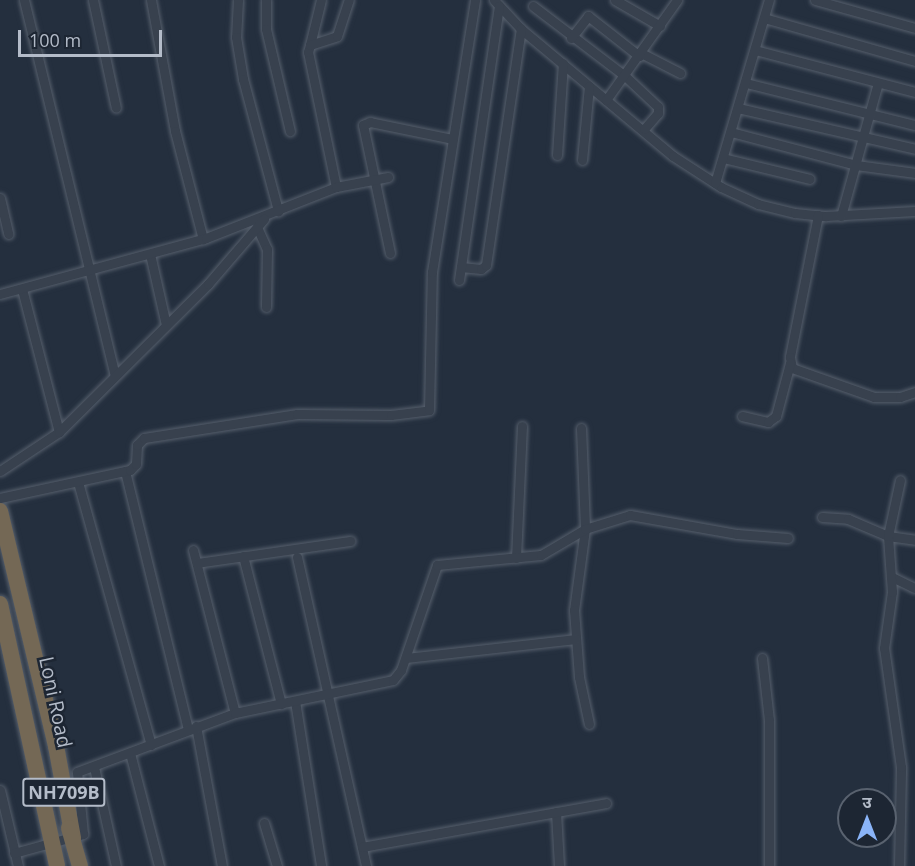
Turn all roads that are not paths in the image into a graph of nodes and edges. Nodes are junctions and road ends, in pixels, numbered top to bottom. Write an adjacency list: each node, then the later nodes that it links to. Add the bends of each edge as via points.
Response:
1 (24, 0): 64 (street)
2 (93, 0): 32 (street)
3 (151, 0): 60 (street, via 175,131)
4 (238, 0): 53 (street, via 236,37 243,79)
5 (266, 0): 37 (street, via 266,29)
6 (321, 0): 20 (street)
7 (349, 0): 20 (street, via 337,36)
8 (475, 0): 40 (street)
9 (615, 0): 16 (street)
10 (676, 0): 16 (street)
11 (769, 0): 15 (street)
12 (815, 0): 17 (street)
13 (497, 3): 18 (street); 63 (street)
14 (533, 6): 19 (street)
15 (764, 18): 21 (street); 23 (street)
16 (660, 26): 22 (street)
17 (915, 28)
18 (521, 29): 24 (street); 63 (street, via 486,265 481,269)
19 (571, 38): 22 (street, via 588,16); 26 (street)
20 (310, 45): 51 (street, via 308,56)
21 (755, 50): 27 (street); 28 (street)
22 (640, 54): 25 (street); 26 (street)
23 (915, 61)
24 (563, 63): 29 (street); 42 (street)
25 (680, 73)
26 (625, 76): 31 (street); 36 (street, via 658,107 658,113)
27 (878, 82): 30 (street); 34 (street)
28 (746, 83): 33 (street); 34 (street)
29 (590, 86): 31 (street); 44 (street)
30 (915, 92)
31 (606, 100): 36 (street)
32 (116, 108)
33 (738, 108): 38 (street); 39 (street)
34 (869, 116): 35 (street); 39 (street)
35 (915, 125)
36 (644, 129): 50 (street, via 673,156)
37 (290, 131)
38 (731, 132): 43 (street); 45 (street)
39 (863, 138): 41 (street); 45 (street)
40 (452, 139): 48 (street, via 365,122); 78 (street, via 432,272 429,410 391,415 304,414 144,438 137,445 136,464)
41 (915, 149)
42 (556, 156)
43 (723, 158): 49 (street); 50 (street)
44 (582, 160)
45 (856, 165): 46 (street); 56 (street)
46 (915, 173)
47 (388, 177): 48 (street)
48 (377, 179): 51 (street); 61 (street)
49 (810, 179)
50 (716, 183): 55 (street, via 758,204)
51 (336, 187): 53 (street)
52 (0, 198): 59 (street)
53 (278, 211): 57 (street)
54 (915, 211): 56 (street)
55 (818, 215): 56 (street); 70 (street)
56 (841, 216)
57 (266, 217): 58 (street); 60 (street)
58 (257, 227): 68 (street, via 267,249); 69 (street)
59 (8, 234)
60 (203, 239): 62 (street)
61 (390, 253)
62 (150, 254): 64 (street); 69 (street)
63 (461, 267): 65 (street)
64 (89, 270): 66 (street); 71 (street)
65 (459, 280)
66 (22, 289): 67 (street); 76 (street)
67 (0, 294)
68 (266, 307)
69 (166, 326): 71 (street)
70 (790, 363): 72 (street, via 799,372 874,397 900,397); 73 (street, via 776,416 768,422)
71 (116, 375): 76 (street)
72 (915, 392)
73 (742, 416)
74 (522, 426): 93 (street)
75 (581, 428): 84 (street)
76 (59, 432): 77 (street)
77 (0, 471)
78 (125, 471): 80 (street); 106 (street)
79 (900, 480): 85 (street)
80 (78, 482): 81 (street); 107 (street)
81 (0, 498)
82 (0, 511): 114 (highway, NH709B, via 56,746)
83 (822, 517): 85 (street, via 848,519)
84 (585, 529): 86 (street, via 635,515); 93 (street, via 548,553); 98 (street, via 574,610)
85 (888, 536): 87 (street); 95 (street)
86 (788, 538)
87 (915, 540)
88 (350, 541): 91 (street)
89 (0, 545): 114 (highway, Loni Road / NH709B, via 53,782)
90 (194, 550): 94 (street)
91 (243, 556): 94 (street); 103 (street)
92 (297, 557): 101 (street)
93 (516, 558): 99 (street, via 437,565 430,575)
94 (197, 563): 104 (street)
95 (892, 577): 96 (street); 129 (street, via 884,648 901,768)
96 (915, 588)
97 (0, 609): 115 (highway, Loni Road / NH709B)
98 (576, 639): 99 (street); 105 (street)
99 (405, 658): 101 (street, via 393,680)
100 (762, 658): 128 (street, via 769,720)
101 (326, 695): 102 (street); 116 (street)
102 (295, 701): 103 (street); 125 (street)
103 (281, 704): 104 (street)
104 (235, 713): 106 (street)
105 (589, 724)
106 (192, 727): 107 (street); 123 (street)
107 (151, 745): 108 (street)
108 (130, 753): 109 (street); 122 (street)
109 (94, 767): 114 (street, via 77,772 83,834); 121 (street)
110 (0, 790): 117 (street)
111 (606, 803): 112 (street)
112 (556, 812): 116 (street); 127 (street)
113 (264, 823): 124 (street)
114 (73, 838): 115 (street); 120 (highway, Loni Road / NH709B)
115 (52, 842): 117 (street); 119 (highway, Loni Road / NH709B)
116 (362, 847): 126 (street)
117 (15, 853): 118 (street)
118 (18, 866)
119 (57, 866)
120 (80, 866)
121 (116, 866)
122 (159, 866)
123 (222, 866)
124 (277, 866)
125 (321, 866)
126 (366, 866)
127 (559, 866)
128 (769, 866)
129 (899, 866)

